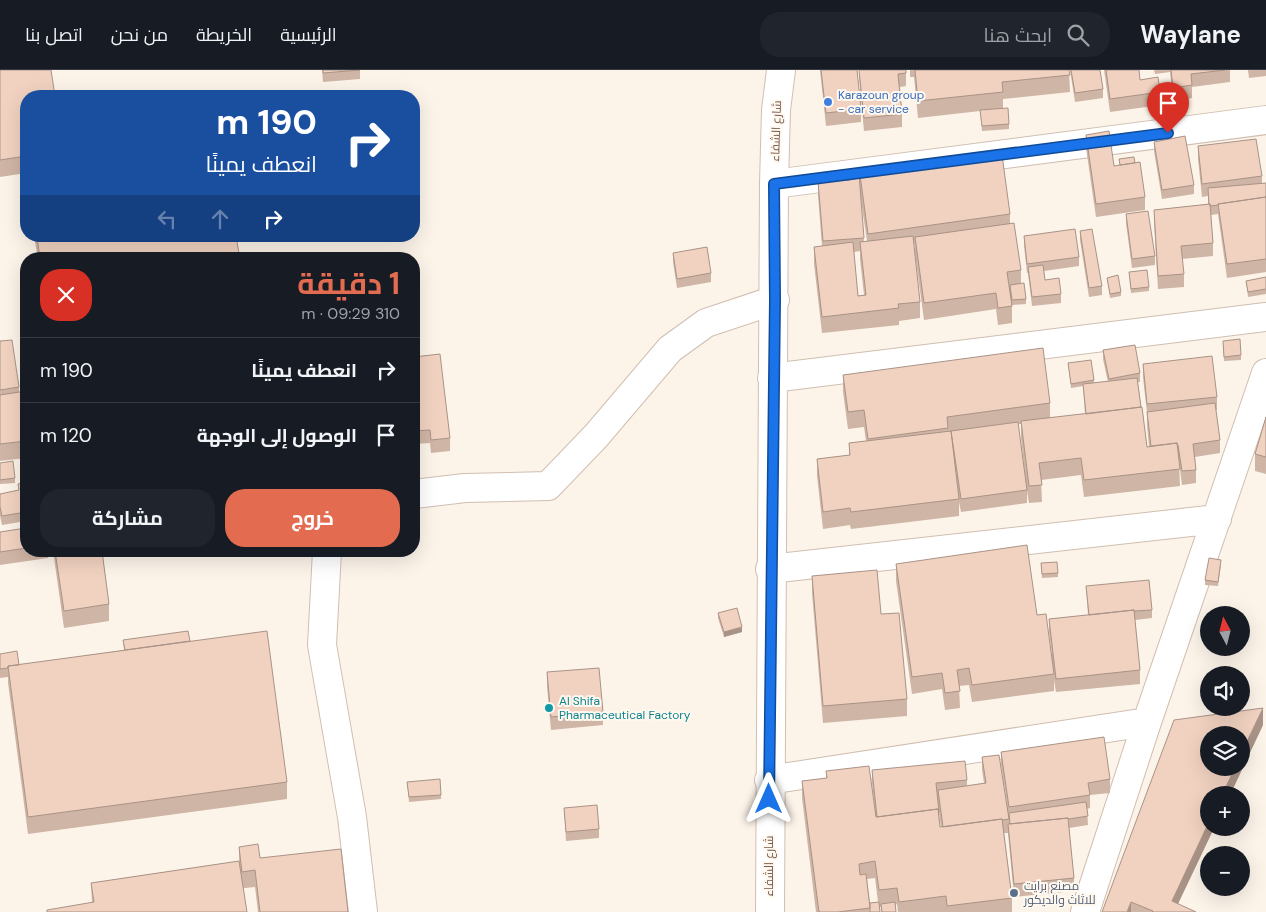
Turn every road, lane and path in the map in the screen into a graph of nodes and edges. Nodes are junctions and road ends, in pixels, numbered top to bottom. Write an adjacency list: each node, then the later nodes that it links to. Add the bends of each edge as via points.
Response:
1 (780, 70): 3 (street, شارع الشفاء)
2 (1266, 120): 3 (street)
3 (774, 184): 4 (street, شارع الشفاء)
4 (775, 300): 7 (street, شارع الشفاء); 8 (street, via 706,323 670,349 596,436 548,486 465,488)
5 (1266, 317): 7 (street)
6 (1266, 373): 9 (street)
7 (772, 378): 11 (street, شارع الشفاء)
8 (420, 493)
9 (1217, 519): 11 (street); 12 (street)
10 (327, 557): 14 (street, via 322,645 352,817)
11 (770, 569): 13 (street, شارع الشفاء)
12 (1147, 722): 13 (street); 16 (street)
13 (769, 780): 15 (street, شارع الشفاء)
14 (363, 912)
15 (770, 912)
16 (1085, 912)

